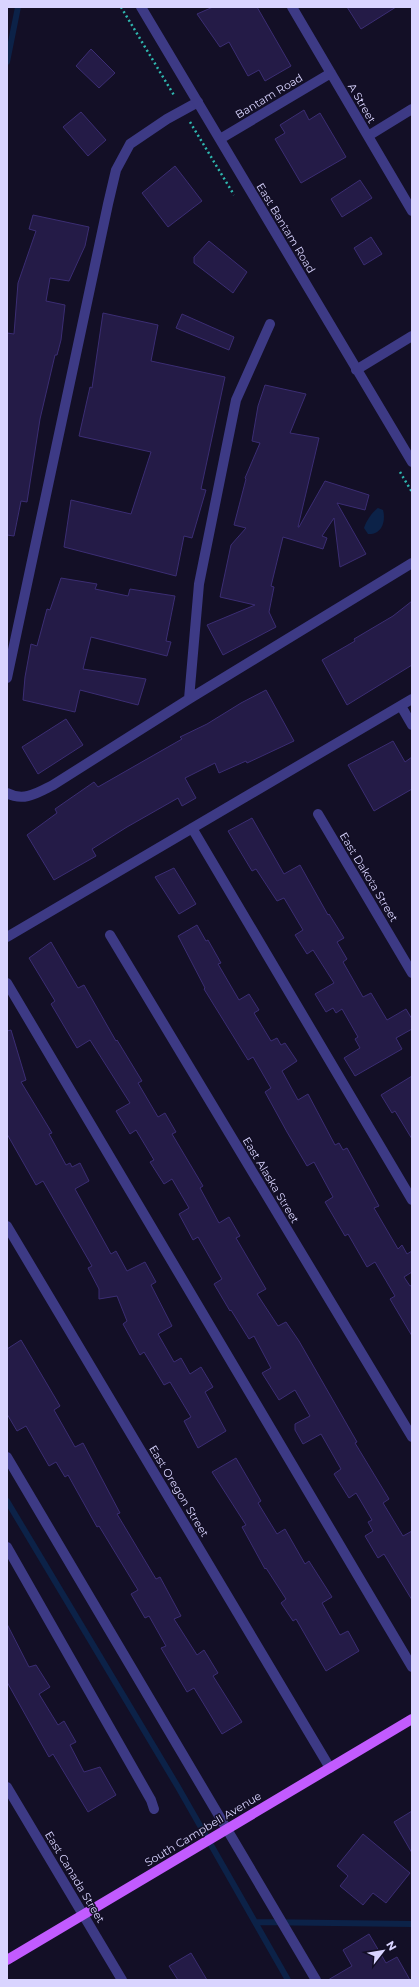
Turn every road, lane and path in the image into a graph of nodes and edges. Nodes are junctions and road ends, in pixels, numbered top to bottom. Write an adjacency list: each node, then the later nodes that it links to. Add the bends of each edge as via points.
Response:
1 (141, 7): 4 (street, East Bantam Road)
2 (292, 7): 3 (street, A Street)
3 (331, 73): 6 (street, A Street); 7 (street, Bantam Road)
4 (198, 102): 7 (street, East Bantam Road); 14 (street, via 130,144 116,170)
5 (412, 109): 6 (street)
6 (368, 136): 8 (street, A Street)
7 (220, 139): 11 (street, East Bantam Road)
8 (412, 211)
9 (270, 324): 15 (street, via 236,400 199,584)
10 (412, 336): 11 (street)
11 (356, 370): 12 (street, East Bantam Road)
12 (412, 462)
13 (412, 563): 15 (street)
14 (7, 678)
15 (189, 699): 19 (street, via 32,796 24,798)
16 (412, 699): 17 (street)
17 (401, 706): 18 (street); 21 (street)
18 (412, 725)
19 (7, 794)
20 (318, 814): 24 (street, East Dakota Street)
21 (192, 828): 23 (street); 26 (street)
22 (110, 935): 28 (street, East Alaska Street)
23 (7, 937)
24 (412, 973)
25 (7, 984): 31 (street)
26 (412, 1200)
27 (7, 1226): 33 (street, East Oregon Street)
28 (412, 1437)
29 (7, 1457): 36 (street)
30 (7, 1547): 35 (street)
31 (412, 1667)
32 (412, 1718): 33 (main road, South Campbell Avenue)
33 (330, 1768): 36 (main road, South Campbell Avenue)
34 (7, 1787): 37 (street, East Canada Street)
35 (154, 1809)
36 (223, 1832): 37 (main road, South Campbell Avenue); 40 (street)
37 (83, 1914): 38 (main road, South Campbell Avenue); 39 (street, East Canada Street)
38 (7, 1960)
39 (122, 1980)
40 (316, 1980)

